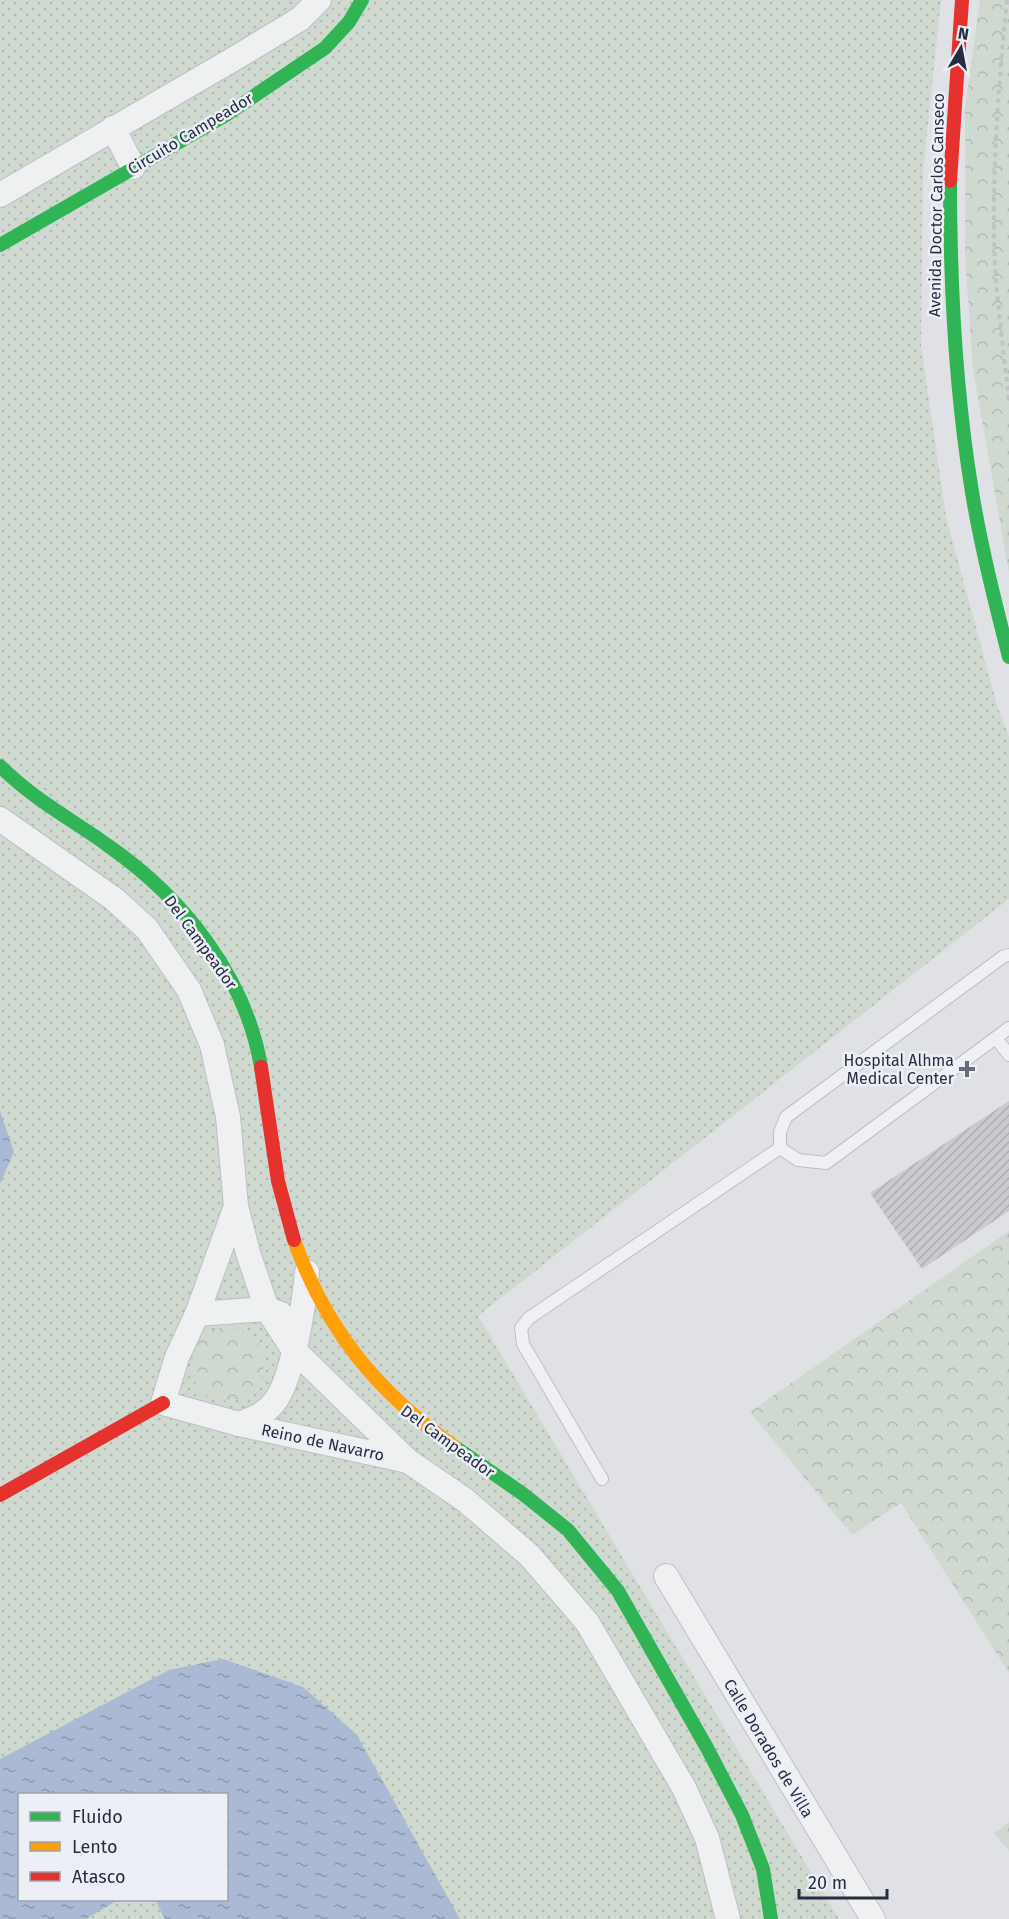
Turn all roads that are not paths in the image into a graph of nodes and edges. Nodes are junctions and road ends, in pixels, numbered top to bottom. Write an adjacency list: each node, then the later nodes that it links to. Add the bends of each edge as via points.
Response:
1 (319, 0): 4 (street, via 291,24)
2 (362, 0): 5 (street, Circuito Campeador, via 349,22 325,48 226,115)
3 (962, 0): 8 (street, Avenida Doctor Carlos Canseco, via 952,127 951,328 972,503)
4 (113, 128): 5 (street); 6 (street)
5 (133, 166): 7 (street, Circuito Campeador)
6 (0, 195)
7 (0, 245)
8 (1009, 657)
9 (0, 766): 17 (street, Del Campeador, via 41,803 114,849 171,898 243,1000 254,1029 283,1206)
10 (0, 819): 16 (street, via 147,929 189,990 212,1045 226,1107)
11 (1009, 955): 15 (lane, via 786,1117 780,1132)
12 (1009, 1028): 13 (lane)
13 (996, 1038): 14 (lane); 15 (lane, via 825,1163 798,1160)
14 (1009, 1055)
15 (780, 1148): 26 (lane, via 529,1318 521,1328 523,1344)
16 (236, 1206): 18 (street); 19 (street)
17 (307, 1272): 20 (street, Reino de Navarro); 22 (street, Del Campeador)
18 (267, 1309): 19 (street); 20 (street); 21 (street)
19 (197, 1314): 23 (street, via 177,1357)
20 (300, 1320): 21 (street, Reino de Navarro); 22 (street)
21 (293, 1349): 24 (street, Reino de Navarro, via 284,1387 273,1405 260,1416); 25 (street)
22 (351, 1351): 30 (street, Del Campeador, via 379,1387 414,1419 550,1514 591,1554 614,1584 717,1763 762,1865)
23 (163, 1403): 24 (street, Reino de Navarro); 27 (street)
24 (239, 1424): 25 (street, Reino de Navarro)
25 (408, 1461): 29 (street, via 465,1500 529,1555 587,1622 684,1788 707,1838)
26 (602, 1479)
27 (0, 1495)
28 (666, 1576): 31 (street, Calle Dorados de Villa)
29 (728, 1919)
30 (771, 1919)
31 (873, 1919)

